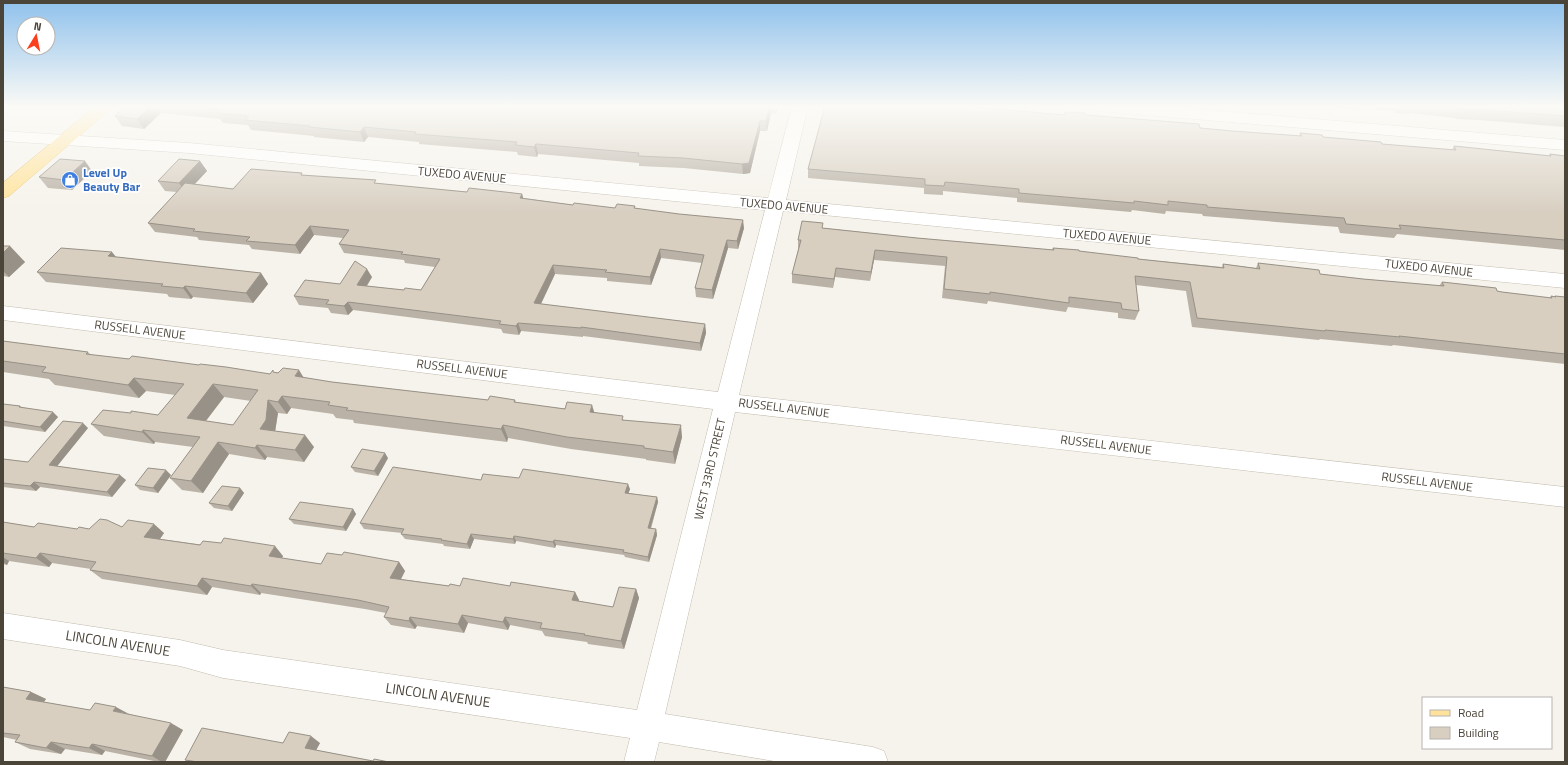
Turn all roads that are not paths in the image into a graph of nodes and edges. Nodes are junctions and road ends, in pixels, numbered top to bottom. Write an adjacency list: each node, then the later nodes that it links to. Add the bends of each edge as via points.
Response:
1 (63, 142): 6 (main road)
2 (102, 142): 7 (street, TUXEDO AVENUE)
3 (791, 142): 7 (street, WEST 33RD STREET)
4 (1525, 142): 5 (street)
5 (1565, 145)
6 (3, 192)
7 (776, 205): 8 (street, TUXEDO AVENUE); 10 (street, WEST 33RD STREET)
8 (1565, 281)
9 (3, 313): 10 (street, RUSSELL AVENUE)
10 (726, 401): 11 (street, RUSSELL AVENUE); 13 (street, WEST 33RD STREET)
11 (1565, 497)
12 (3, 626): 13 (street, LINCOLN AVENUE, via 180,653 223,664)
13 (649, 726): 14 (street, WEST 33RD STREET); 15 (street, LINCOLN AVENUE)
14 (639, 762)
15 (873, 762)

